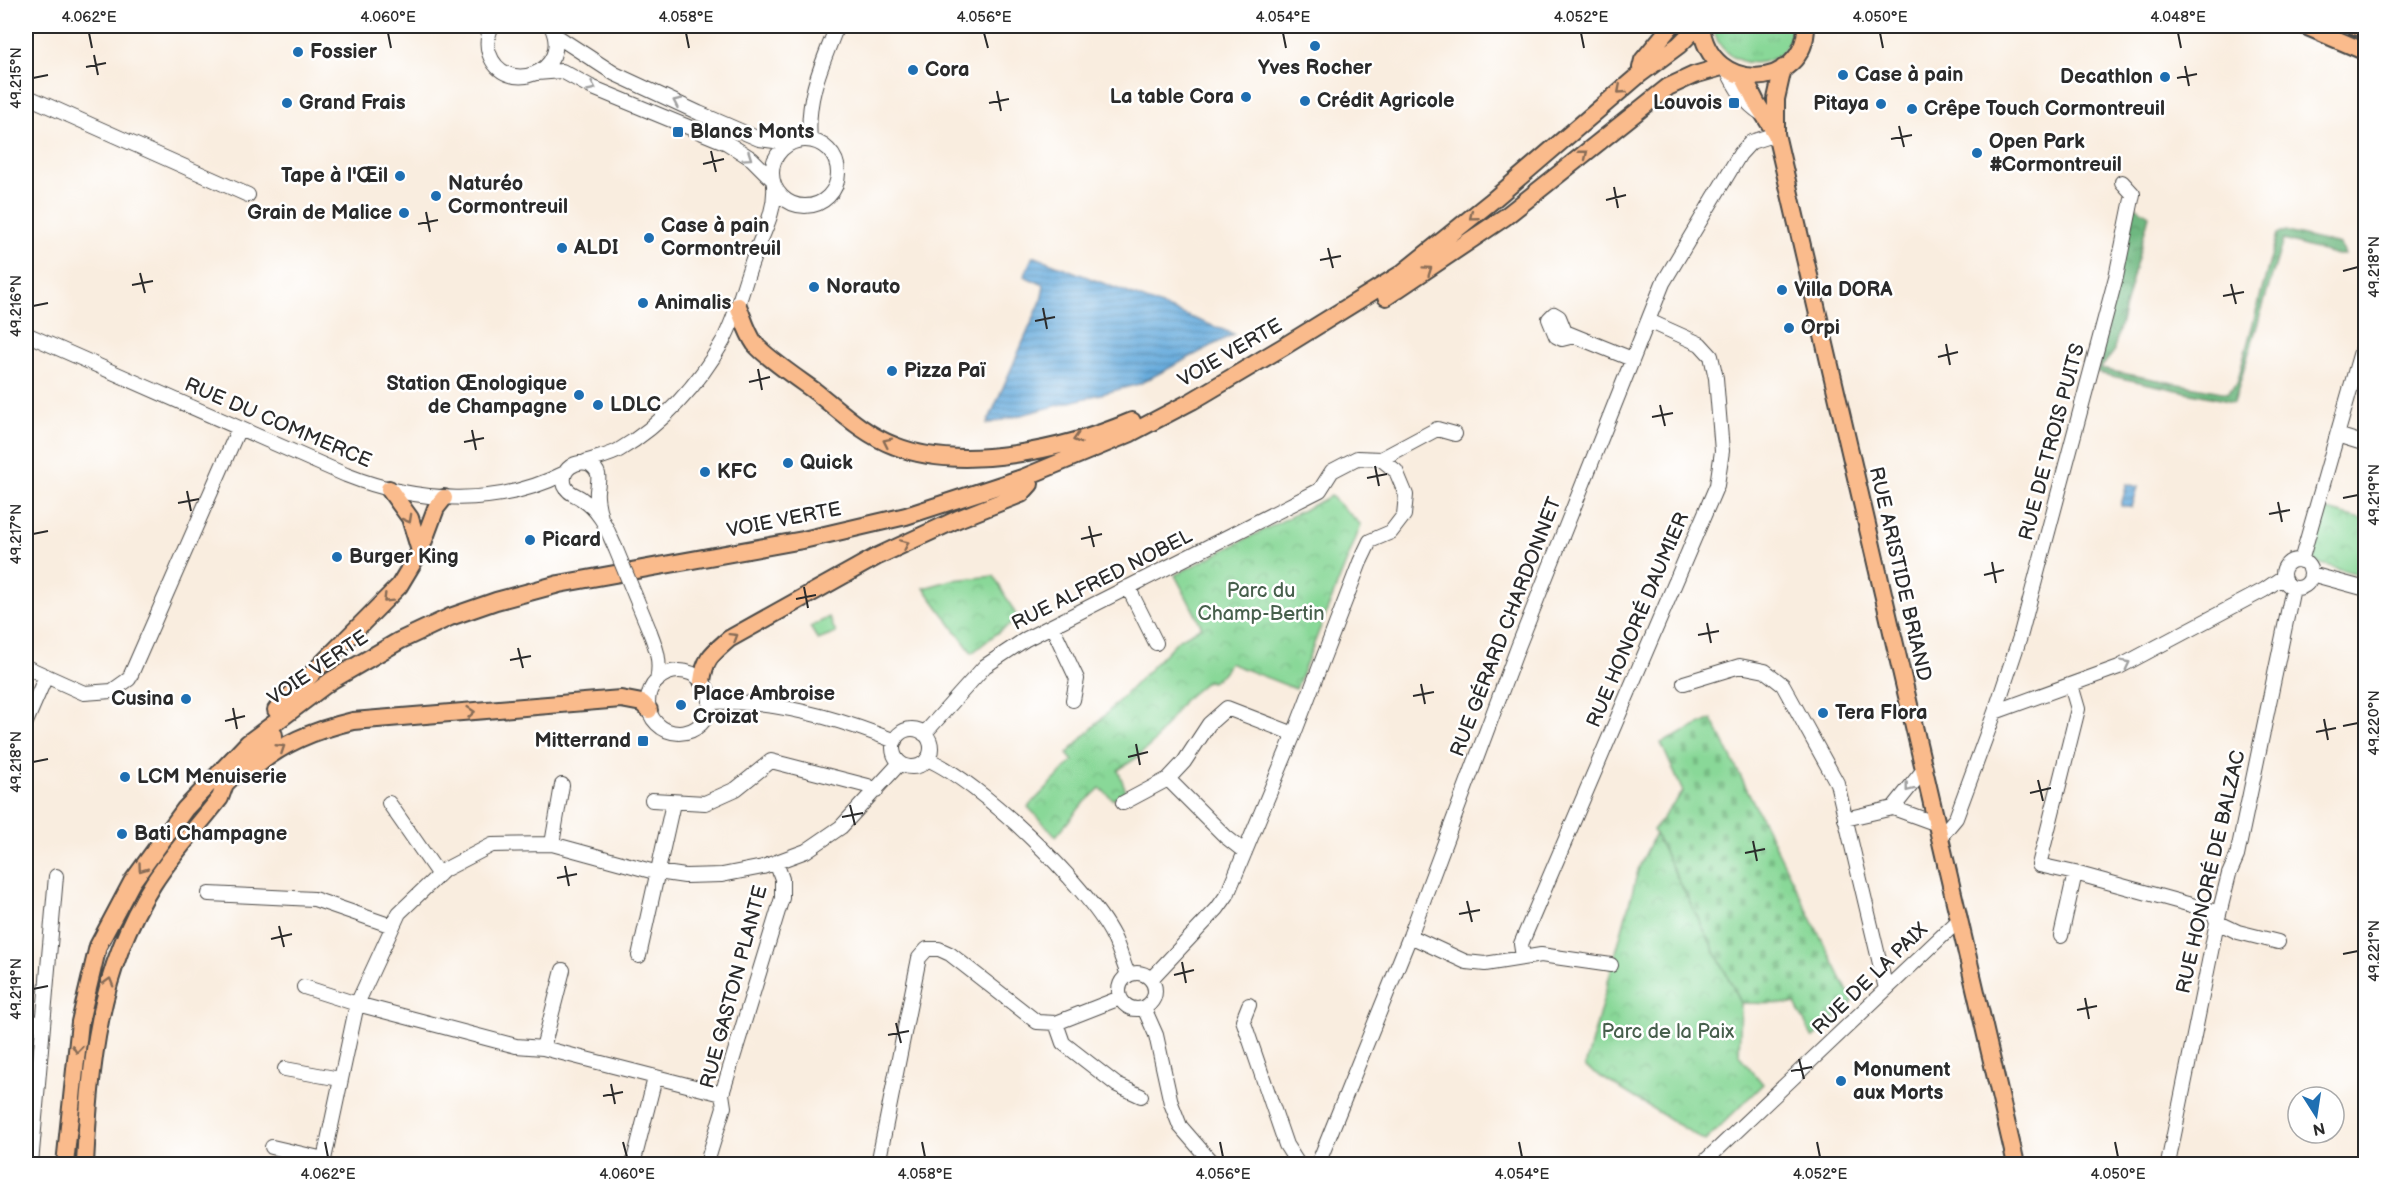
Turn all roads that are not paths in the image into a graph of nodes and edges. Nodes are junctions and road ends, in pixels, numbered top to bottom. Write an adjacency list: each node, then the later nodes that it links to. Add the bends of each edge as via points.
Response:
1 (490, 26): 13 (street, via 488,46 495,64 518,77)
2 (837, 26): 19 (street, via 813,88 808,121)
3 (1671, 26): 14 (main road, via 1643,60)
4 (1700, 26): 11 (main road, via 1710,55); 14 (main road, VOIE VERTE)
5 (2305, 26): 10 (main road)
6 (2355, 26): 8 (main road)
7 (1807, 28): 12 (main road, via 1802,46)
8 (2366, 29)
9 (553, 30): 13 (street, via 553,57); 20 (street, one-way to 9, via 759,139 615,74)
10 (2366, 52)
11 (1725, 68): 15 (main road); 17 (street, via 1742,97); 43 (main road, VOIE VERTE, one-way to 11, via 1134,441 1209,403 1402,287 1505,217 1668,87 1694,75)
12 (1783, 68): 15 (main road, via 1757,77); 18 (main road, RUE ARISTIDE BRIAND, via 1776,99)
13 (537, 73): 21 (street, one-way to 21, via 562,71 591,87 727,143 767,171)
14 (1640, 74): 33 (main road, VOIE VERTE, one-way to 33, via 1401,274)
15 (1743, 76): 17 (main road, RUE ARISTIDE BRIAND)
16 (26, 96): 23 (street)
17 (1763, 114): 18 (main road, RUE ARISTIDE BRIAND)
18 (1776, 134): 27 (street, RUE GÉRARD CHARDONNET, via 1751,142 1740,154 1663,283); 76 (main road, RUE ARISTIDE BRIAND)
19 (810, 140): 20 (street); 24 (street, via 833,154 837,181 818,203)
20 (790, 143): 21 (street, via 773,162)
21 (773, 182): 24 (street, via 780,194); 25 (street, via 775,198)
22 (2122, 182): 68 (street, RUE DE TROIS PUITS, via 2133,194 2116,277 2020,638)
23 (248, 195)
24 (797, 205): 25 (street)
25 (770, 221): 26 (street)
26 (738, 306): 33 (main road, one-way to 26, via 1067,443 1003,456 924,456 865,431 756,346); 38 (street, via 723,340 689,391)
27 (1649, 321): 32 (street, RUE GÉRARD CHARDONNET); 103 (street, RUE HONORÉ DAUMIER, via 1700,344 1711,356 1722,451 1717,485 1521,944)
28 (26, 334): 34 (street, RUE DU COMMERCE)
29 (2366, 334): 31 (street)
30 (1575, 336): 32 (street)
31 (2363, 352): 36 (street)
32 (1632, 359): 99 (street, RUE GÉRARD CHARDONNET)
33 (1192, 400): 73 (main road, VOIE VERTE, via 1075,457 906,516 803,540 559,584 450,617 332,680)
34 (239, 428): 44 (street, RUE DU COMMERCE, via 359,481); 60 (street, via 129,679 112,692 84,693)
35 (1455, 434): 39 (street, via 1437,429)
36 (2337, 435): 37 (street); 50 (street)
37 (2366, 444)
38 (618, 451): 40 (street); 42 (street)
39 (1381, 459): 53 (street, RUE ALFRED NOBEL, via 1357,458 1332,471 1320,490); 71 (street, via 1396,471 1406,495 1404,515 1391,532 1371,541 1365,552)
40 (585, 462): 41 (street, via 577,462); 42 (street, via 595,467)
41 (565, 473): 45 (street, RUE DU COMMERCE); 46 (street, via 566,487)
42 (598, 484): 46 (street, via 590,496); 48 (street)
43 (1030, 484): 62 (main road, one-way to 43, via 709,656 729,639 876,558 1021,494); 80 (main road, VOIE VERTE, via 908,523 808,546 524,599 466,618 408,643 303,711 225,784)
44 (389, 489): 47 (street, RUE DU COMMERCE); 49 (main road, one-way to 49, via 410,518)
45 (527, 489): 46 (street, RUE DU COMMERCE); 47 (street, RUE DU COMMERCE, via 488,498)
46 (576, 495): 48 (street)
47 (444, 498): 49 (main road, via 436,508)
48 (601, 518): 57 (street, bridge)
49 (420, 551): 73 (main road, one-way to 73, via 399,586)
50 (2301, 561): 51 (street); 52 (street, via 2289,563 2284,569)
51 (2311, 574): 52 (street, via 2305,585); 54 (street)
52 (2288, 583): 64 (street, one-way to 52, via 2119,667 2264,590); 97 (street, RUE HONORÉ DE BALZAC, via 2237,856)
53 (1128, 587): 55 (street, RUE ALFRED NOBEL); 56 (street)
54 (2366, 589)
55 (1052, 626): 65 (street, via 1077,679); 70 (street, RUE ALFRED NOBEL, via 985,666)
56 (1156, 643)
57 (658, 652): 59 (street); 61 (street)
58 (26, 667): 60 (street)
59 (681, 671): 61 (street); 62 (street)
60 (46, 676): 69 (street)
61 (657, 681): 67 (street, via 651,690)
62 (702, 681): 66 (street)
63 (1684, 683): 86 (street, via 1740,666 1765,671 1783,685 1836,783)
64 (2071, 685): 68 (street); 92 (street, via 2078,709 2039,865)
65 (1073, 700)
66 (711, 702): 67 (street, via 699,727 681,734 664,730); 72 (street, via 808,714)
67 (649, 710): 80 (main road, one-way to 67, via 260,762 291,742 353,721 621,699 642,703)
68 (1995, 712): 87 (street, via 1956,818)
69 (26, 722)
70 (924, 734): 72 (street, via 907,730); 74 (street, via 931,748)
71 (1294, 734): 77 (street, via 1227,708 1209,724); 89 (street)
72 (894, 741): 75 (street, via 894,753)
73 (248, 743): 127 (main road, VOIE VERTE, one-way to 127, via 185,809 132,882 98,946 80,1022)
74 (927, 759): 75 (street, via 911,767); 106 (street, via 984,795 1079,887 1113,936)
75 (900, 763): 79 (street)
76 (1924, 768): 85 (street, one-way to 85); 87 (main road, RUE ARISTIDE BRIAND)
77 (1168, 779): 84 (street); 89 (street)
78 (562, 785): 88 (street)
79 (876, 791): 83 (street, via 771,762 736,789 705,803); 90 (street, via 841,827 806,851)
80 (220, 798): 128 (main road, VOIE VERTE, one-way to 80, via 99,1016 119,948 153,884)
81 (652, 800): 83 (street)
82 (389, 803): 93 (street)
83 (673, 803): 91 (street)
84 (1123, 803)
85 (1893, 808): 86 (street); 87 (street)
86 (1845, 819): 109 (street)
87 (1939, 831): 96 (main road, RUE ARISTIDE BRIAND)
88 (552, 844): 91 (street); 93 (street, via 492,845)
89 (1245, 852): 107 (street, via 1217,909)
90 (776, 862): 91 (street, via 722,875); 121 (street, RUE GASTON PLANTE, via 782,879 782,898)
91 (658, 872): 102 (street)
92 (2075, 873): 97 (street, via 2213,911); 100 (street)
93 (439, 875): 98 (street, via 399,913)
94 (56, 876): 116 (street)
95 (209, 894): 98 (street, via 314,898)
96 (1959, 920): 109 (street, RUE DE LA PAIX); 135 (main road, RUE ARISTIDE BRIAND)
97 (2217, 922): 101 (street); 136 (street, RUE HONORÉ DE BALZAC)
98 (392, 926): 111 (street)
99 (1410, 936): 103 (street, via 1466,962 1485,964); 133 (street, RUE GÉRARD CHARDONNET)
100 (2061, 936)
101 (2278, 942)
102 (639, 956)
103 (1523, 957): 104 (street, via 1541,955)
104 (1611, 965)
105 (563, 970): 117 (street)
106 (1128, 975): 107 (street, via 1138,972); 110 (street, via 1119,987)
107 (1151, 979): 113 (street, via 1155,995)
108 (304, 987): 111 (street)
109 (1886, 989): 134 (street, RUE DE LA PAIX)
110 (1120, 998): 113 (street, via 1133,1009); 115 (street)
111 (357, 1004): 117 (street, via 516,1046); 120 (street)
112 (1249, 1005): 132 (street, via 1243,1020 1286,1144)
113 (1144, 1008): 131 (street, via 1156,1035 1180,1126)
114 (26, 1019): 116 (street)
115 (1056, 1023): 122 (street, via 1063,1044 1117,1085); 130 (street, via 1038,1022 950,954 927,949 919,958)
116 (42, 1026): 126 (street)
117 (543, 1048): 119 (street)
118 (285, 1069): 120 (street)
119 (655, 1078): 121 (street); 129 (street)
120 (340, 1079): 125 (street)
121 (722, 1094): 124 (street, RUE GASTON PLANTE, via 724,1107)
122 (1141, 1096)
123 (272, 1147): 125 (street)
124 (709, 1156)
125 (323, 1162)
126 (31, 1164)
127 (65, 1164)
128 (85, 1164)
129 (633, 1164)
130 (878, 1164)
131 (1213, 1164)
132 (1298, 1164)
133 (1318, 1164)
134 (1702, 1164)
135 (2016, 1164)
136 (2168, 1164)

